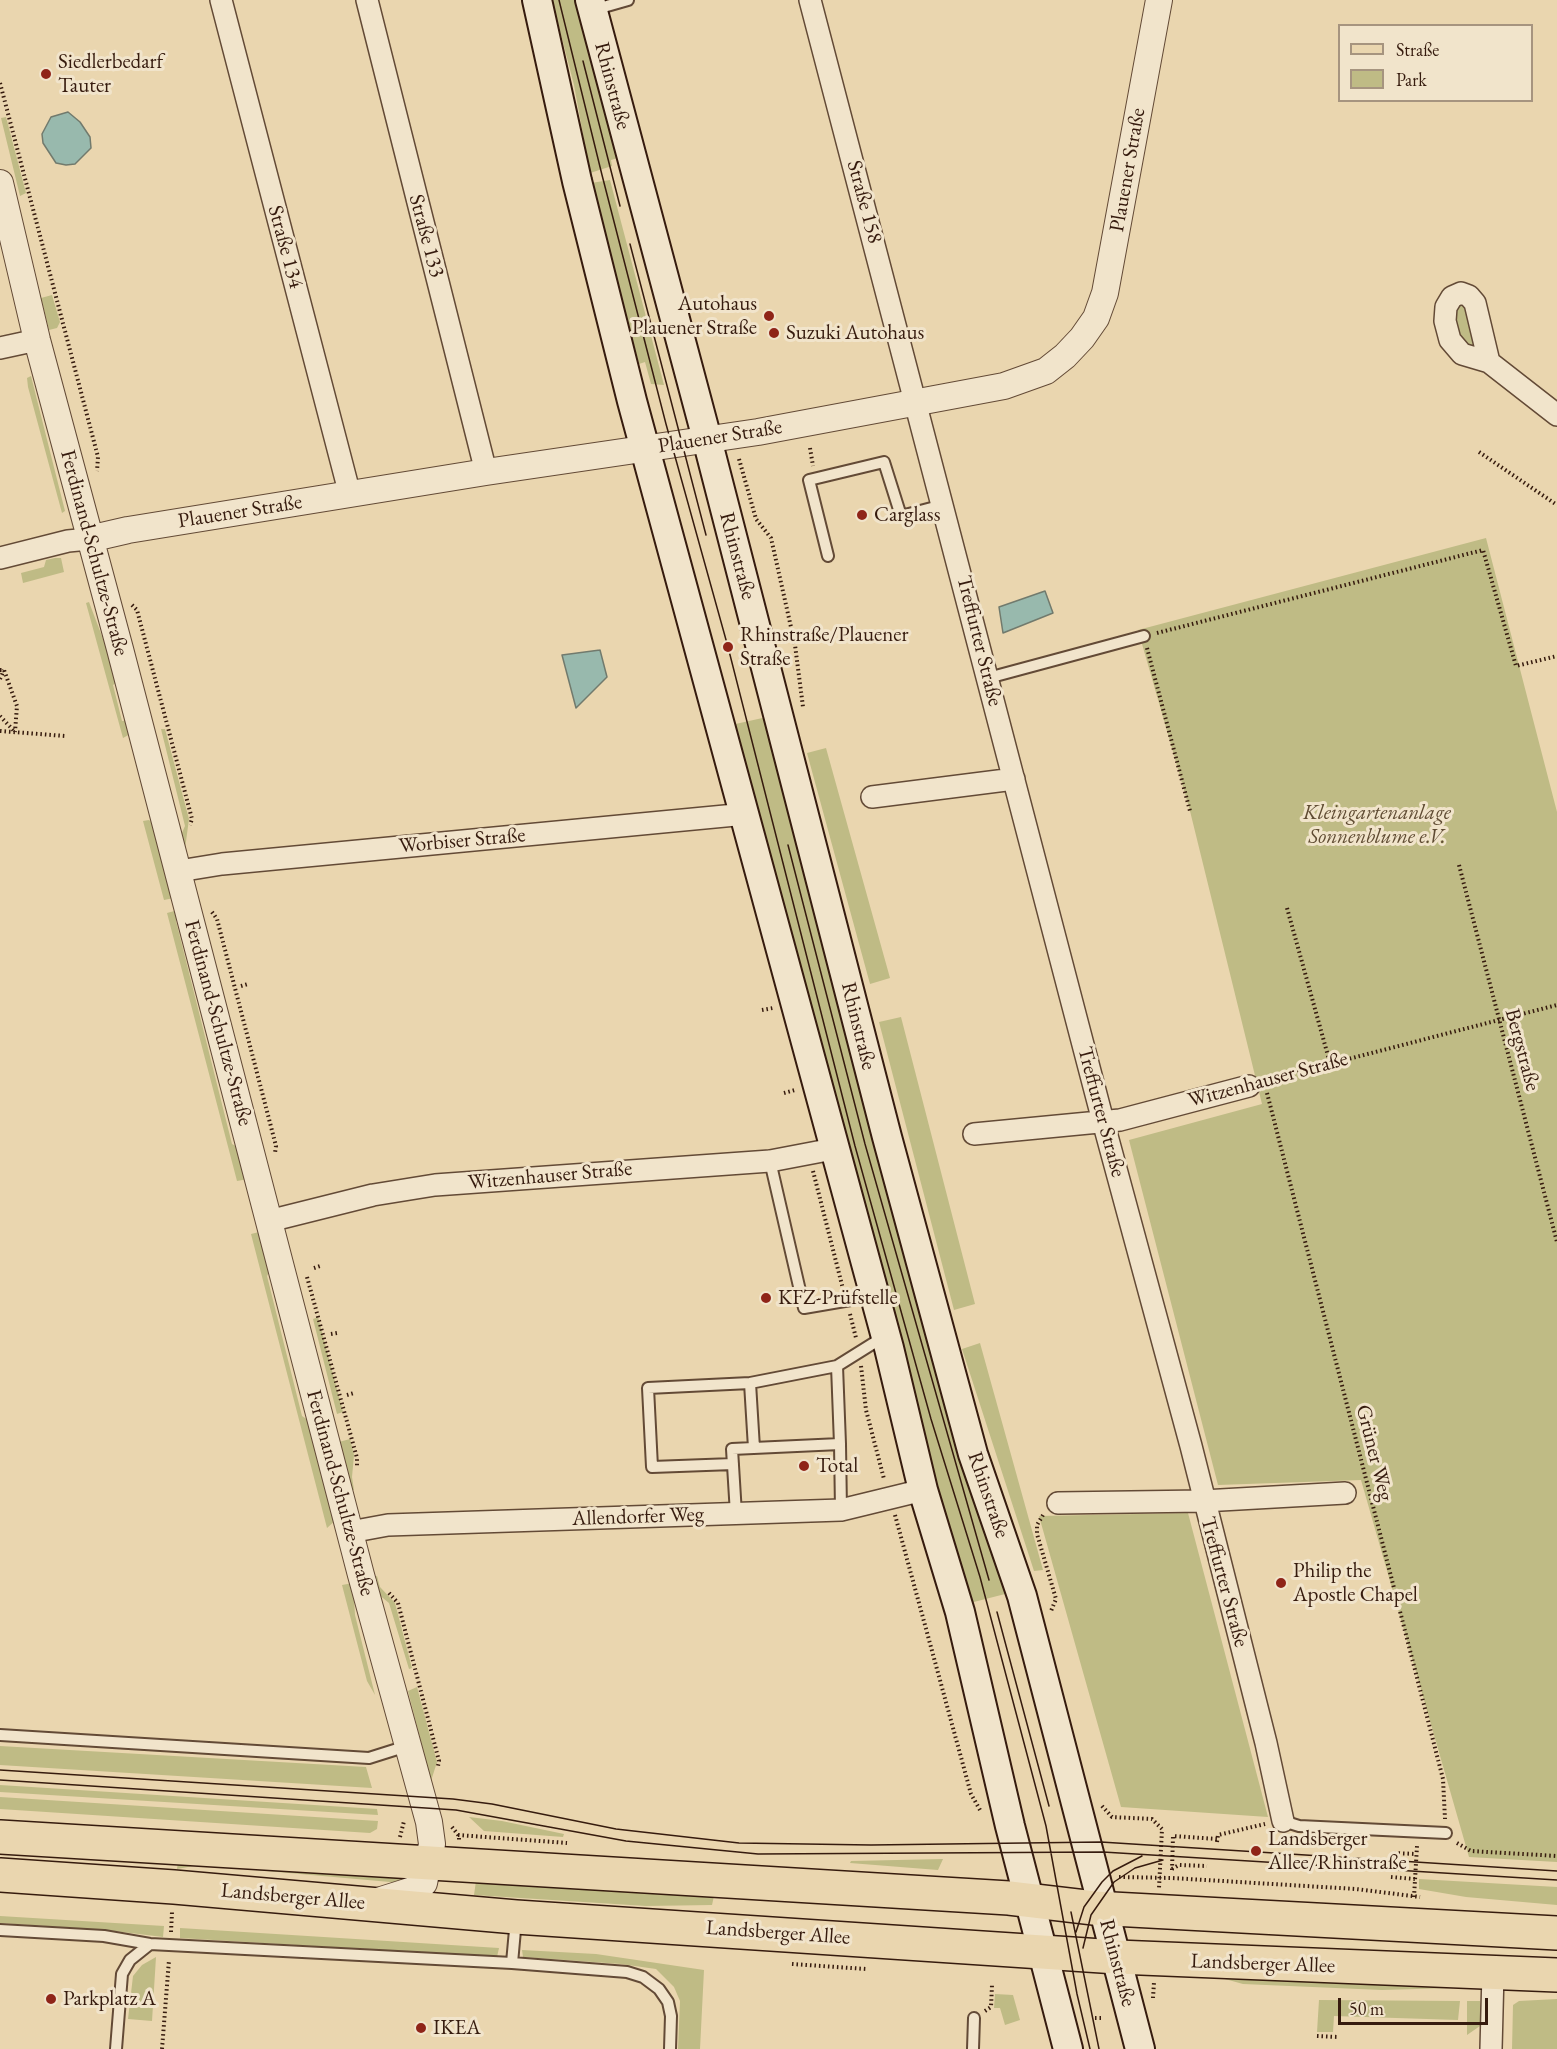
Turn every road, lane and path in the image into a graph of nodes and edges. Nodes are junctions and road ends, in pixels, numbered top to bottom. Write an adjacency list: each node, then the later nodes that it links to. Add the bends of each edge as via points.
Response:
1 (221, 0): 20 (street, Straße 134)
2 (366, 0): 19 (street, Straße 133)
3 (537, 0): 16 (main road, via 577,181)
4 (628, 0): 7 (lane)
5 (810, 0): 12 (street, Straße 158)
6 (1159, 0): 12 (street, Plauener Straße, via 1105,293 1096,318 1065,356 1046,371 1004,386)
7 (591, 5): 14 (main road, Rhinstraße)
8 (0, 183): 9 (street, Ferdinand-Schultze-Straße)
9 (37, 340): 10 (street); 24 (street, Ferdinand-Schultze-Straße)
10 (0, 348)
11 (1489, 362): 13 (street)
12 (917, 403): 14 (street, Plauener Straße); 22 (street, Treffurter Straße)
13 (1557, 415)
14 (707, 439): 16 (street, Plauener Straße); 102 (main road, Rhinstraße, via 890,1149 973,1454 1022,1596)
15 (810, 448): 18 (path)
16 (646, 449): 19 (street, Plauener Straße); 40 (main road)
17 (1479, 452): 23 (path)
18 (813, 466)
19 (486, 472): 20 (street, Plauener Straße)
20 (350, 495): 24 (street, Plauener Straße)
21 (751, 498): 32 (path, via 756,519 771,538 795,645)
22 (943, 505): 25 (lane, via 901,516 884,462 809,480); 30 (street, Treffurter Straße)
23 (1557, 505)
24 (89, 539): 26 (street, Plauener Straße); 42 (street, Ferdinand-Schultze-Straße)
25 (828, 556)
26 (0, 558)
27 (1144, 636): 28 (path, via 1483,550 1515,666); 30 (lane); 39 (path)
28 (1557, 656)
29 (2, 670): 31 (path); 35 (path, via 17,706)
30 (988, 678): 37 (street, Treffurter Straße)
31 (0, 679)
32 (803, 712)
33 (0, 717): 35 (path)
34 (0, 731): 35 (path)
35 (15, 732): 36 (path)
36 (65, 736)
37 (1014, 779): 38 (street); 54 (street, Treffurter Straße)
38 (872, 797)
39 (1190, 811)
40 (746, 814): 42 (street, Worbiser Straße); 56 (main road)
41 (1459, 865): 49 (path, Bergstraße)
42 (179, 871): 58 (street, Ferdinand-Schultze-Straße)
43 (1287, 908): 50 (path)
44 (248, 984): 45 (path)
45 (241, 986)
46 (1557, 1005): 49 (path, Witzenhauser Straße)
47 (777, 1007): 48 (path)
48 (762, 1010)
49 (1498, 1019): 50 (path, Witzenhauser Straße); 59 (path, Bergstraße)
50 (1330, 1063): 51 (path, Witzenhauser Straße)
51 (1256, 1084): 54 (street, Witzenhauser Straße, via 1120,1120); 87 (path, Grüner Weg, via 1443,1779)
52 (797, 1090): 53 (path)
53 (784, 1093)
54 (1103, 1120): 55 (street, Witzenhauser Straße); 76 (street, Treffurter Straße)
55 (974, 1134)
56 (833, 1149): 57 (street, Witzenhauser Straße); 62 (main road)
57 (770, 1161): 58 (street, Witzenhauser Straße, via 435,1185); 62 (lane, via 804,1308)
58 (270, 1221): 80 (street, Ferdinand-Schultze-Straße)
59 (1557, 1242)
60 (320, 1266): 61 (path)
61 (314, 1268)
62 (874, 1296): 65 (main road)
63 (337, 1333): 64 (path)
64 (331, 1334)
65 (885, 1336): 66 (lane); 73 (main road)
66 (837, 1366): 67 (lane); 70 (lane)
67 (750, 1383): 71 (lane); 72 (lane, via 648,1388 652,1467)
68 (354, 1393): 69 (path)
69 (347, 1395)
70 (840, 1444): 71 (lane); 78 (lane)
71 (754, 1448): 72 (lane, via 732,1449)
72 (733, 1464): 79 (lane)
73 (923, 1490): 75 (street, Allendorfer Weg); 100 (main road, via 960,1612)
74 (1345, 1493): 76 (street)
75 (890, 1499): 78 (street, Allendorfer Weg); 84 (path)
76 (1203, 1501): 77 (street); 86 (street, Treffurter Straße)
77 (1058, 1503): 81 (path, via 1037,1526 1056,1599)
78 (841, 1510): 79 (street, Allendorfer Weg)
79 (736, 1514): 80 (street, Allendorfer Weg, via 388,1525)
80 (350, 1532): 83 (street, Ferdinand-Schultze-Straße)
81 (1050, 1611)
82 (0, 1735): 83 (lane, via 369,1758)
83 (407, 1746): 93 (street, Ferdinand-Schultze-Straße, via 429,1822)
84 (971, 1794)
85 (1101, 1806): 97 (path, via 1112,1816 1152,1819 1162,1829)
86 (1283, 1821): 87 (lane, via 1299,1826); 94 (path, via 1239,1828 1218,1835 1217,1840 1173,1836 1172,1870 1179,1865)
87 (1446, 1833): 92 (path, via 1461,1848 1471,1851)
88 (471, 1836): 90 (path)
89 (0, 1837): 93 (main road, Landsberger Allee)
90 (562, 1842)
91 (1394, 1853): 99 (path, via 1416,1854)
92 (1557, 1856)
93 (430, 1862): 100 (main road, Landsberger Allee); 101 (street, via 424,1882 416,1889)
94 (1207, 1866)
95 (0, 1875): 101 (main road, Landsberger Allee)
96 (1391, 1877): 99 (path)
97 (1159, 1878)
98 (1172, 1878): 99 (path, via 1356,1889 1414,1897)
99 (1415, 1879)
100 (1031, 1902): 102 (main road, Landsberger Allee); 109 (main road)
101 (369, 1904): 103 (main road, Landsberger Allee)
102 (1103, 1909): 106 (main road, Landsberger Allee); 110 (main road, Rhinstraße)
103 (516, 1917): 109 (main road, Landsberger Allee); 111 (lane)
104 (172, 1921): 108 (path)
105 (0, 1930): 107 (lane, via 104,1936)
106 (1557, 1933)
107 (150, 1944): 108 (lane); 120 (lane, via 130,1960 122,1974)
108 (170, 1944): 111 (lane); 121 (path)
109 (1042, 1951): 110 (main road, Landsberger Allee); 124 (main road)
110 (1116, 1957): 112 (main road, Landsberger Allee); 125 (main road, Rhinstraße)
111 (512, 1963): 122 (lane, via 627,1972 643,1977 668,2002)
112 (1493, 1973): 113 (main road, Landsberger Allee); 126 (street)
113 (1557, 1975)
114 (992, 1985): 115 (path, via 991,2007)
115 (974, 2018): 123 (lane)
116 (1095, 2018): 117 (path)
117 (1104, 2018)
118 (1317, 2036): 119 (path)
119 (1338, 2037)
120 (116, 2049)
121 (162, 2049)
122 (670, 2049)
123 (973, 2049)
124 (1068, 2049)
125 (1140, 2049)
126 (1491, 2049)

